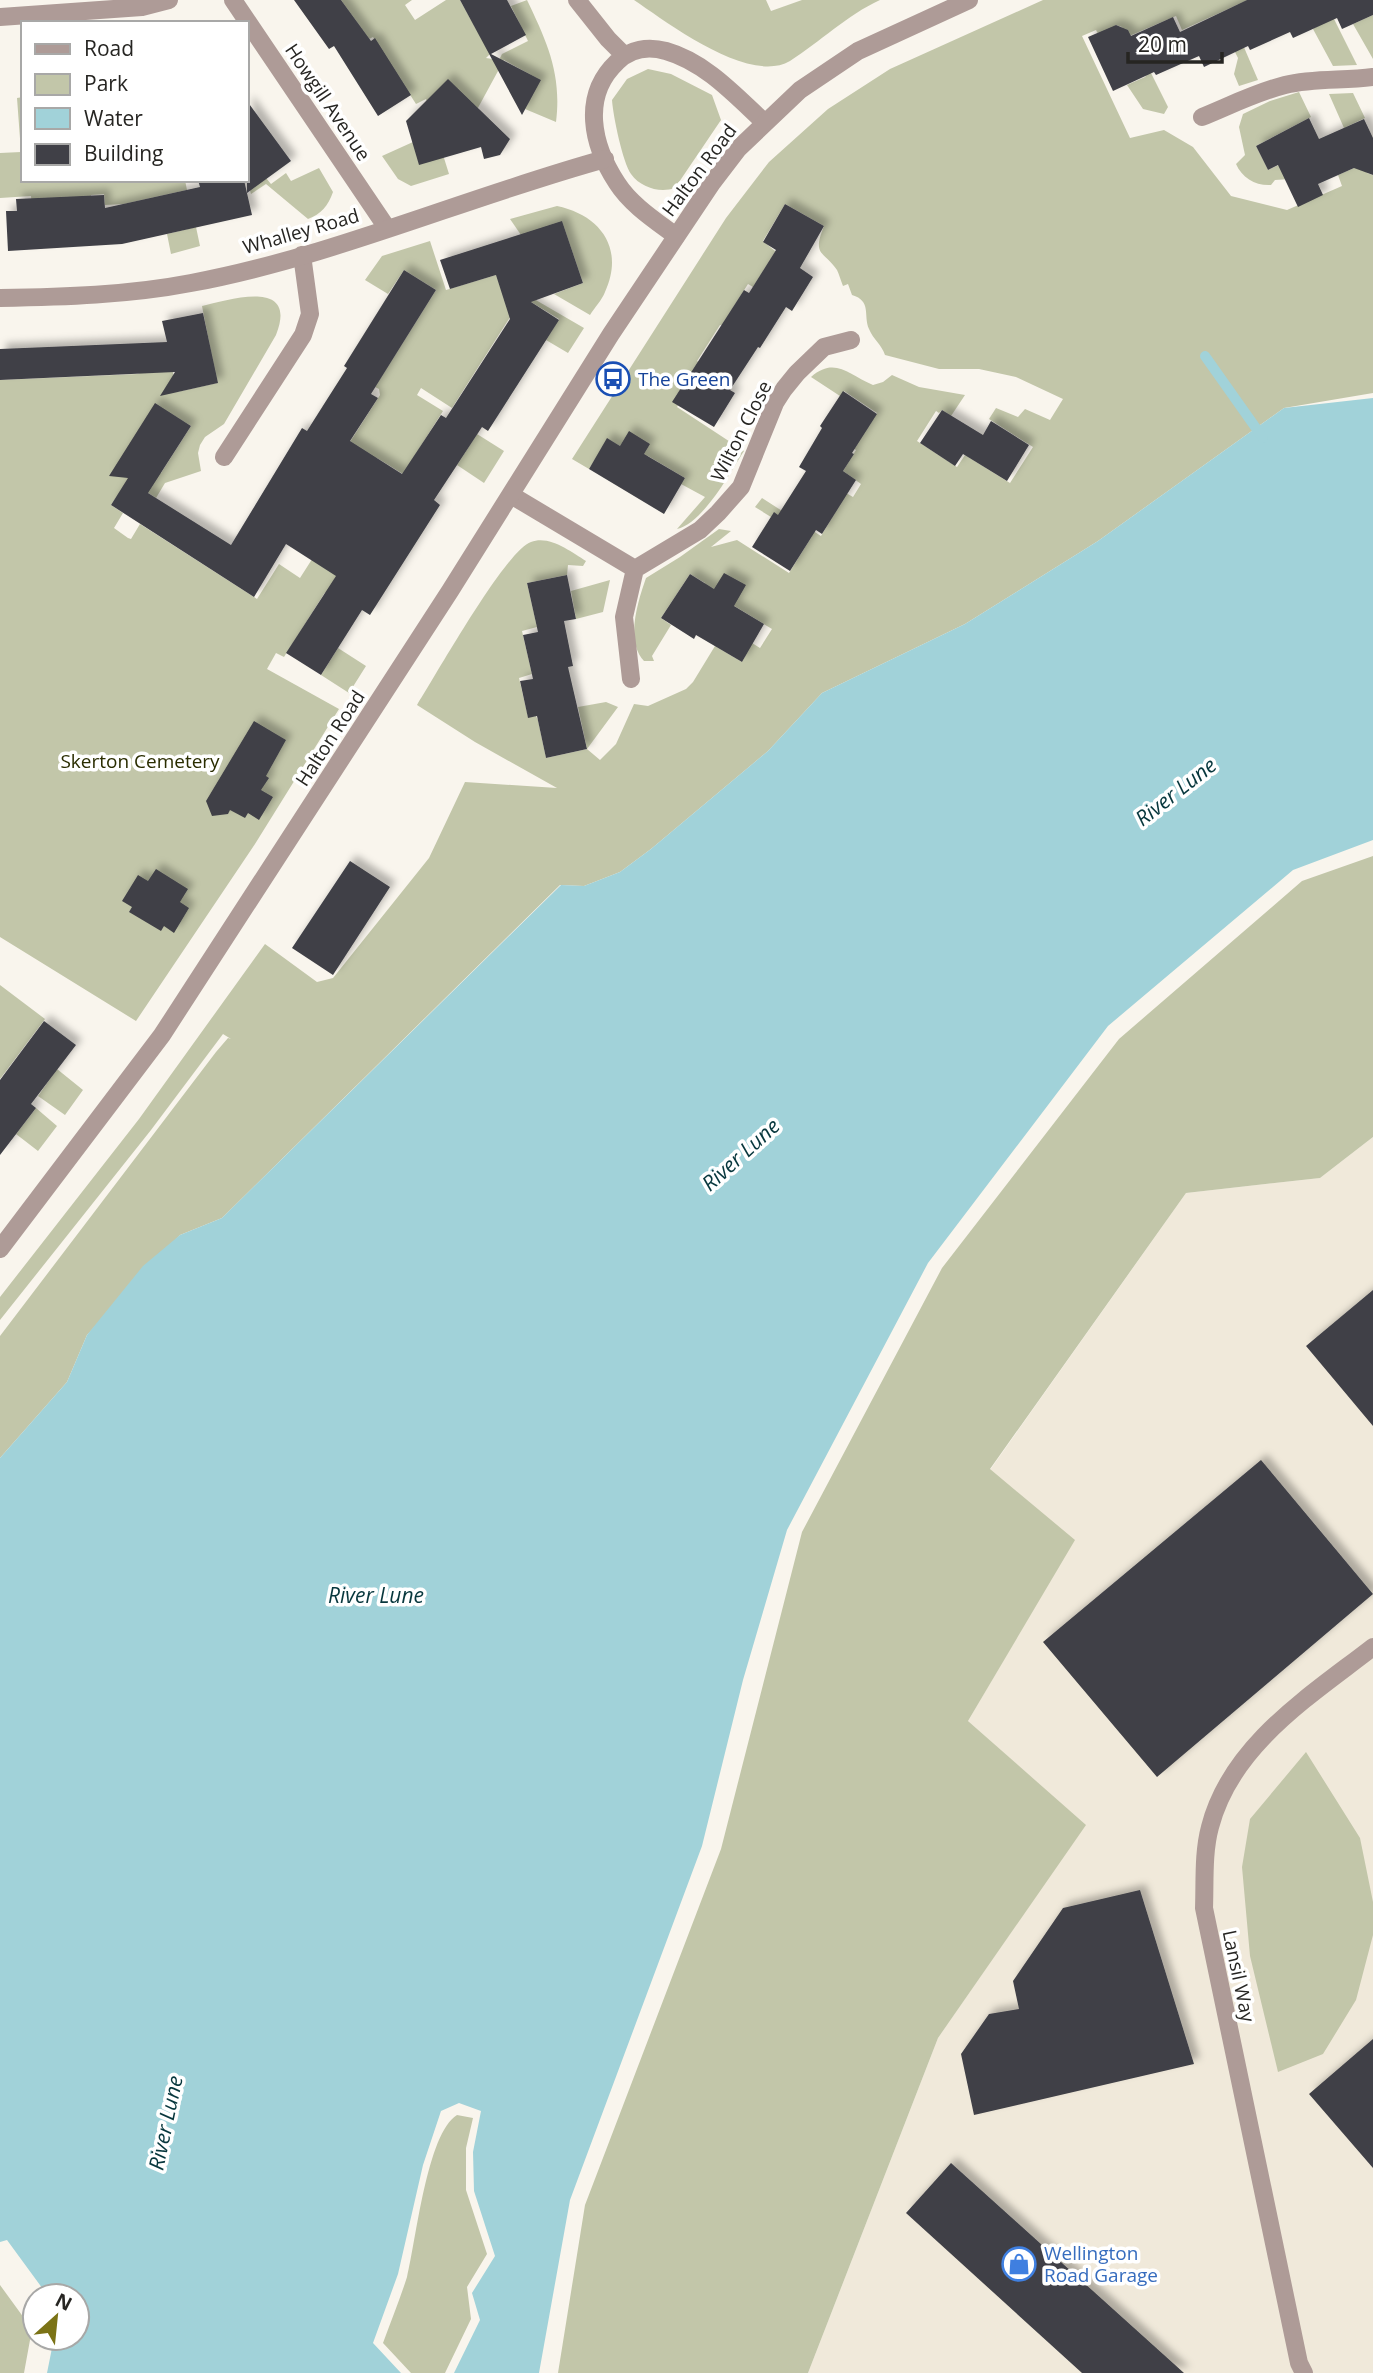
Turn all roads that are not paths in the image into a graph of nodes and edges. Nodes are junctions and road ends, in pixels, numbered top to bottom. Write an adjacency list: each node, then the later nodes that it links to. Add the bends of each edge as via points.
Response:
1 (169, 0): 5 (street, via 142,7)
2 (233, 0): 6 (street, Howgill Avenue)
3 (577, 0): 8 (street)
4 (969, 0): 11 (street, Halton Road, via 858,51 800,90)
5 (0, 17)
6 (247, 21)
7 (248, 22): 13 (street, Howgill Avenue)
8 (624, 55): 11 (street, via 651,48 690,61 726,86); 12 (street, Halton Road, via 600,81 596,95 594,128)
9 (1373, 77): 10 (street, via 1286,85)
10 (1202, 117)
11 (764, 122): 14 (street, Halton Road, via 738,149)
12 (605, 159): 13 (street, Whalley Road); 14 (street, Halton Road, via 627,196)
13 (387, 228): 15 (street, Whalley Road)
14 (676, 236): 19 (street, Halton Road)
15 (302, 255): 16 (street, Whalley Road, via 191,283); 18 (street, via 310,314 303,335)
16 (0, 298)
17 (850, 340): 20 (street, Wilton Close, via 824,347 784,389 741,487 718,513 700,530)
18 (224, 457)
19 (511, 495): 20 (street); 22 (street, Halton Road, via 162,1035)
20 (635, 569): 21 (street, via 624,617)
21 (631, 679)
22 (0, 1249)
23 (1373, 1647): 24 (street, Lansil Way, via 1284,1717 1246,1756 1221,1798 1205,1854 1204,1908)
24 (1304, 2373)

